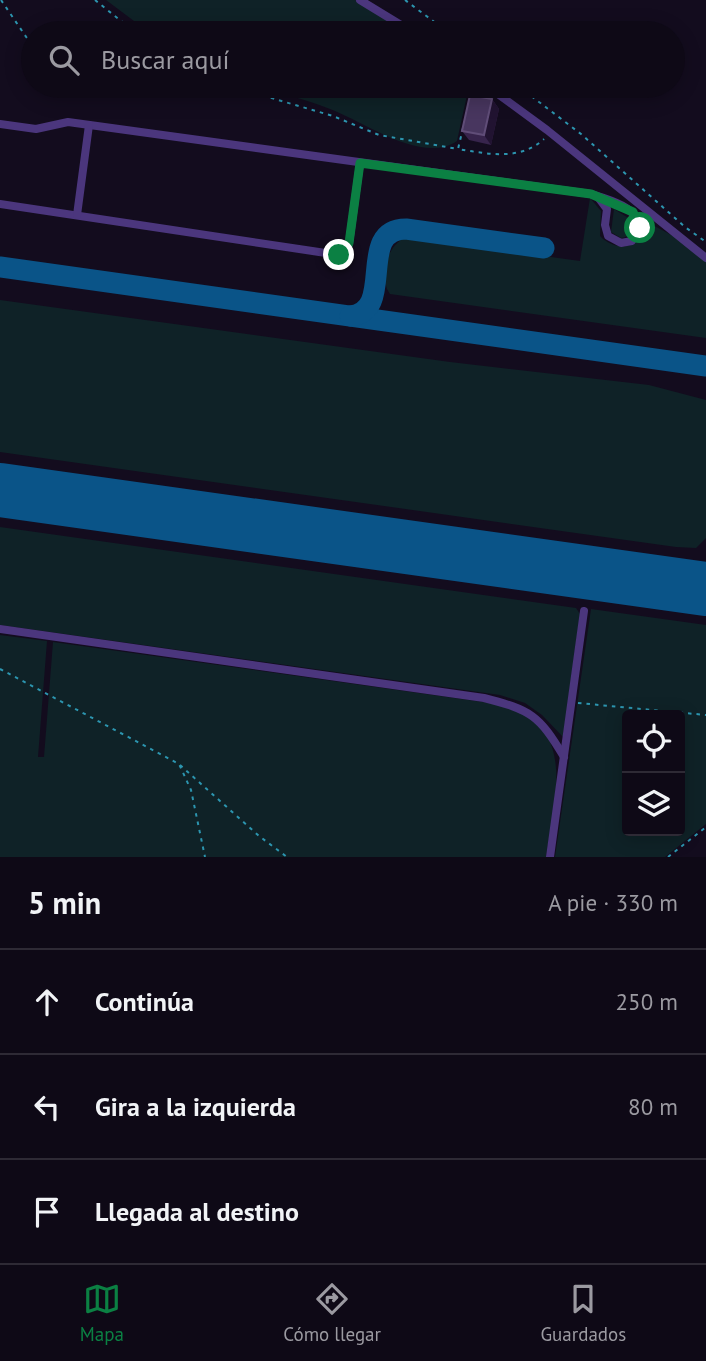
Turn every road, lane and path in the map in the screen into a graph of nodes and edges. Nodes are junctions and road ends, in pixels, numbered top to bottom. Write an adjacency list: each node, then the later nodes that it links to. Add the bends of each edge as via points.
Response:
1 (1, 0): 8 (path)
2 (95, 0): 5 (path)
3 (360, 0): 6 (lane)
4 (405, 0): 7 (path)
5 (121, 21)
6 (394, 21)
7 (433, 21)
8 (21, 29)
9 (271, 98): 16 (path, via 379,135)
10 (503, 98): 15 (lane)
11 (534, 98): 21 (path)
12 (0, 124): 13 (lane, via 36,129 68,122)
13 (89, 125): 17 (lane); 20 (lane)
14 (463, 127): 16 (path)
15 (547, 130): 16 (path, via 544,141 519,154); 22 (lane)
16 (458, 149)
17 (360, 163): 18 (lane); 20 (lane, via 349,243 339,255)
18 (598, 197): 18 (lane, via 607,209 608,236 621,243 632,241 640,228 637,217)
19 (0, 204): 20 (lane)
20 (77, 215)
21 (706, 242)
22 (706, 258)
23 (584, 611): 26 (lane)
24 (0, 629): 28 (lane, via 484,698 526,709 549,732)
25 (0, 669): 29 (path)
26 (572, 703): 27 (path); 28 (lane)
27 (706, 715)
28 (564, 757): 33 (lane)
29 (179, 764): 31 (path, via 191,790); 32 (path)
30 (706, 827): 34 (path)
31 (205, 857)
32 (287, 857)
33 (550, 857)
34 (668, 857)

